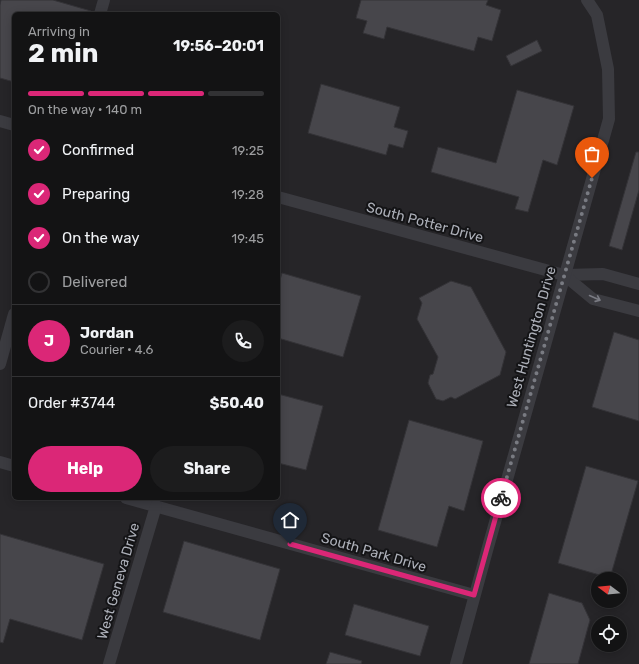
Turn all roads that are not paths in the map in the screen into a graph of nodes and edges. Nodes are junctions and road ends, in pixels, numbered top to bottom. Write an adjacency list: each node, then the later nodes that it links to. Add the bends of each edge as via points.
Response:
1 (104, 0): 3 (street)
2 (587, 0): 7 (street, West Huntington Drive, via 597,15 608,69 609,119)
3 (101, 12)
4 (0, 121): 5 (street)
5 (12, 124)
6 (280, 198): 7 (street, South Potter Drive)
7 (564, 275): 8 (street, South Potter Drive, via 603,274); 9 (street, South Potter Drive, one-way to 9, via 593,298); 16 (street, West Huntington Drive)
8 (639, 284)
9 (639, 311)
10 (12, 321): 11 (street)
11 (0, 364)
12 (0, 462): 13 (street)
13 (12, 465)
14 (134, 500): 15 (street, South Park Drive)
15 (156, 506): 16 (street, South Park Drive); 17 (street, West Geneva Drive)
16 (474, 595): 18 (street, West Huntington Drive)
17 (109, 664)
18 (456, 664)

